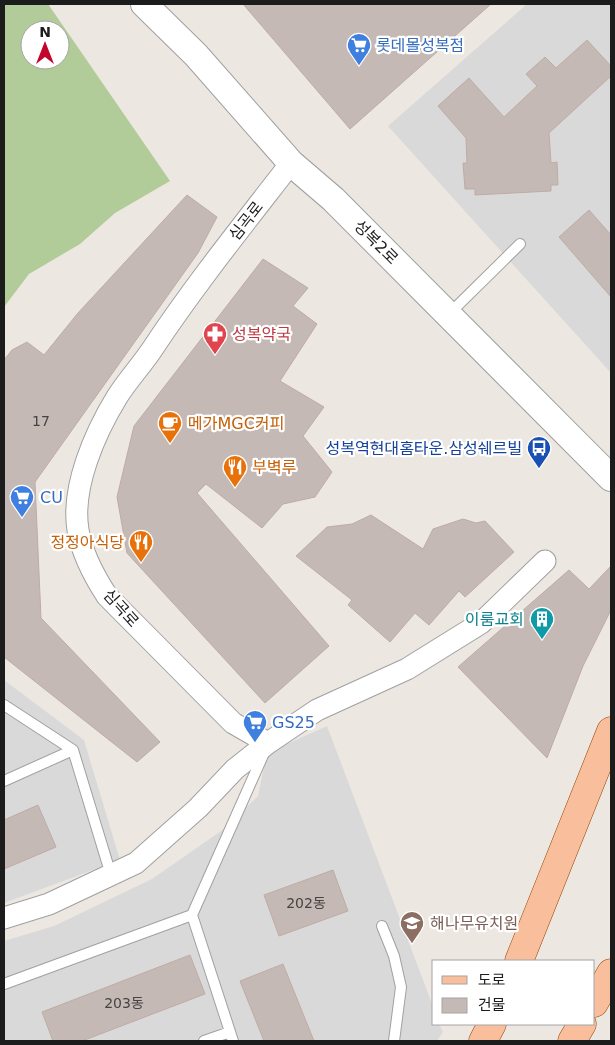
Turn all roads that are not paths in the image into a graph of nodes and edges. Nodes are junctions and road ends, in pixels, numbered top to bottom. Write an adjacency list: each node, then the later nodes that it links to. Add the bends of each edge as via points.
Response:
1 (144, 4): 2 (street, 성복2로, via 196,56)
2 (292, 163): 4 (street, 성복2로, via 334,199); 9 (street, 심곡로, via 169,321 117,397 89,453 80,491 78,529 92,572 107,596 233,723)
3 (520, 244): 4 (lane)
4 (448, 314): 5 (street, 성복2로)
5 (611, 478)
6 (545, 562): 9 (street, via 481,623 406,669 317,710)
7 (4, 705): 10 (lane)
8 (611, 731): 16 (main road)
9 (268, 743): 12 (street, via 235,769 198,808 136,863); 13 (lane)
10 (73, 750): 11 (lane); 12 (lane)
11 (4, 781)
12 (111, 875): 14 (street, via 49,904)
13 (192, 915): 18 (lane); 22 (lane)
14 (4, 918)
15 (382, 926): 24 (lane, via 401,986)
16 (519, 960)
17 (611, 973): 19 (main road)
18 (4, 984)
19 (595, 1002)
20 (491, 1025): 25 (main road)
21 (581, 1025): 26 (main road)
22 (231, 1037): 23 (lane)
23 (204, 1041)
24 (394, 1041)
25 (483, 1041)
26 (572, 1041)

